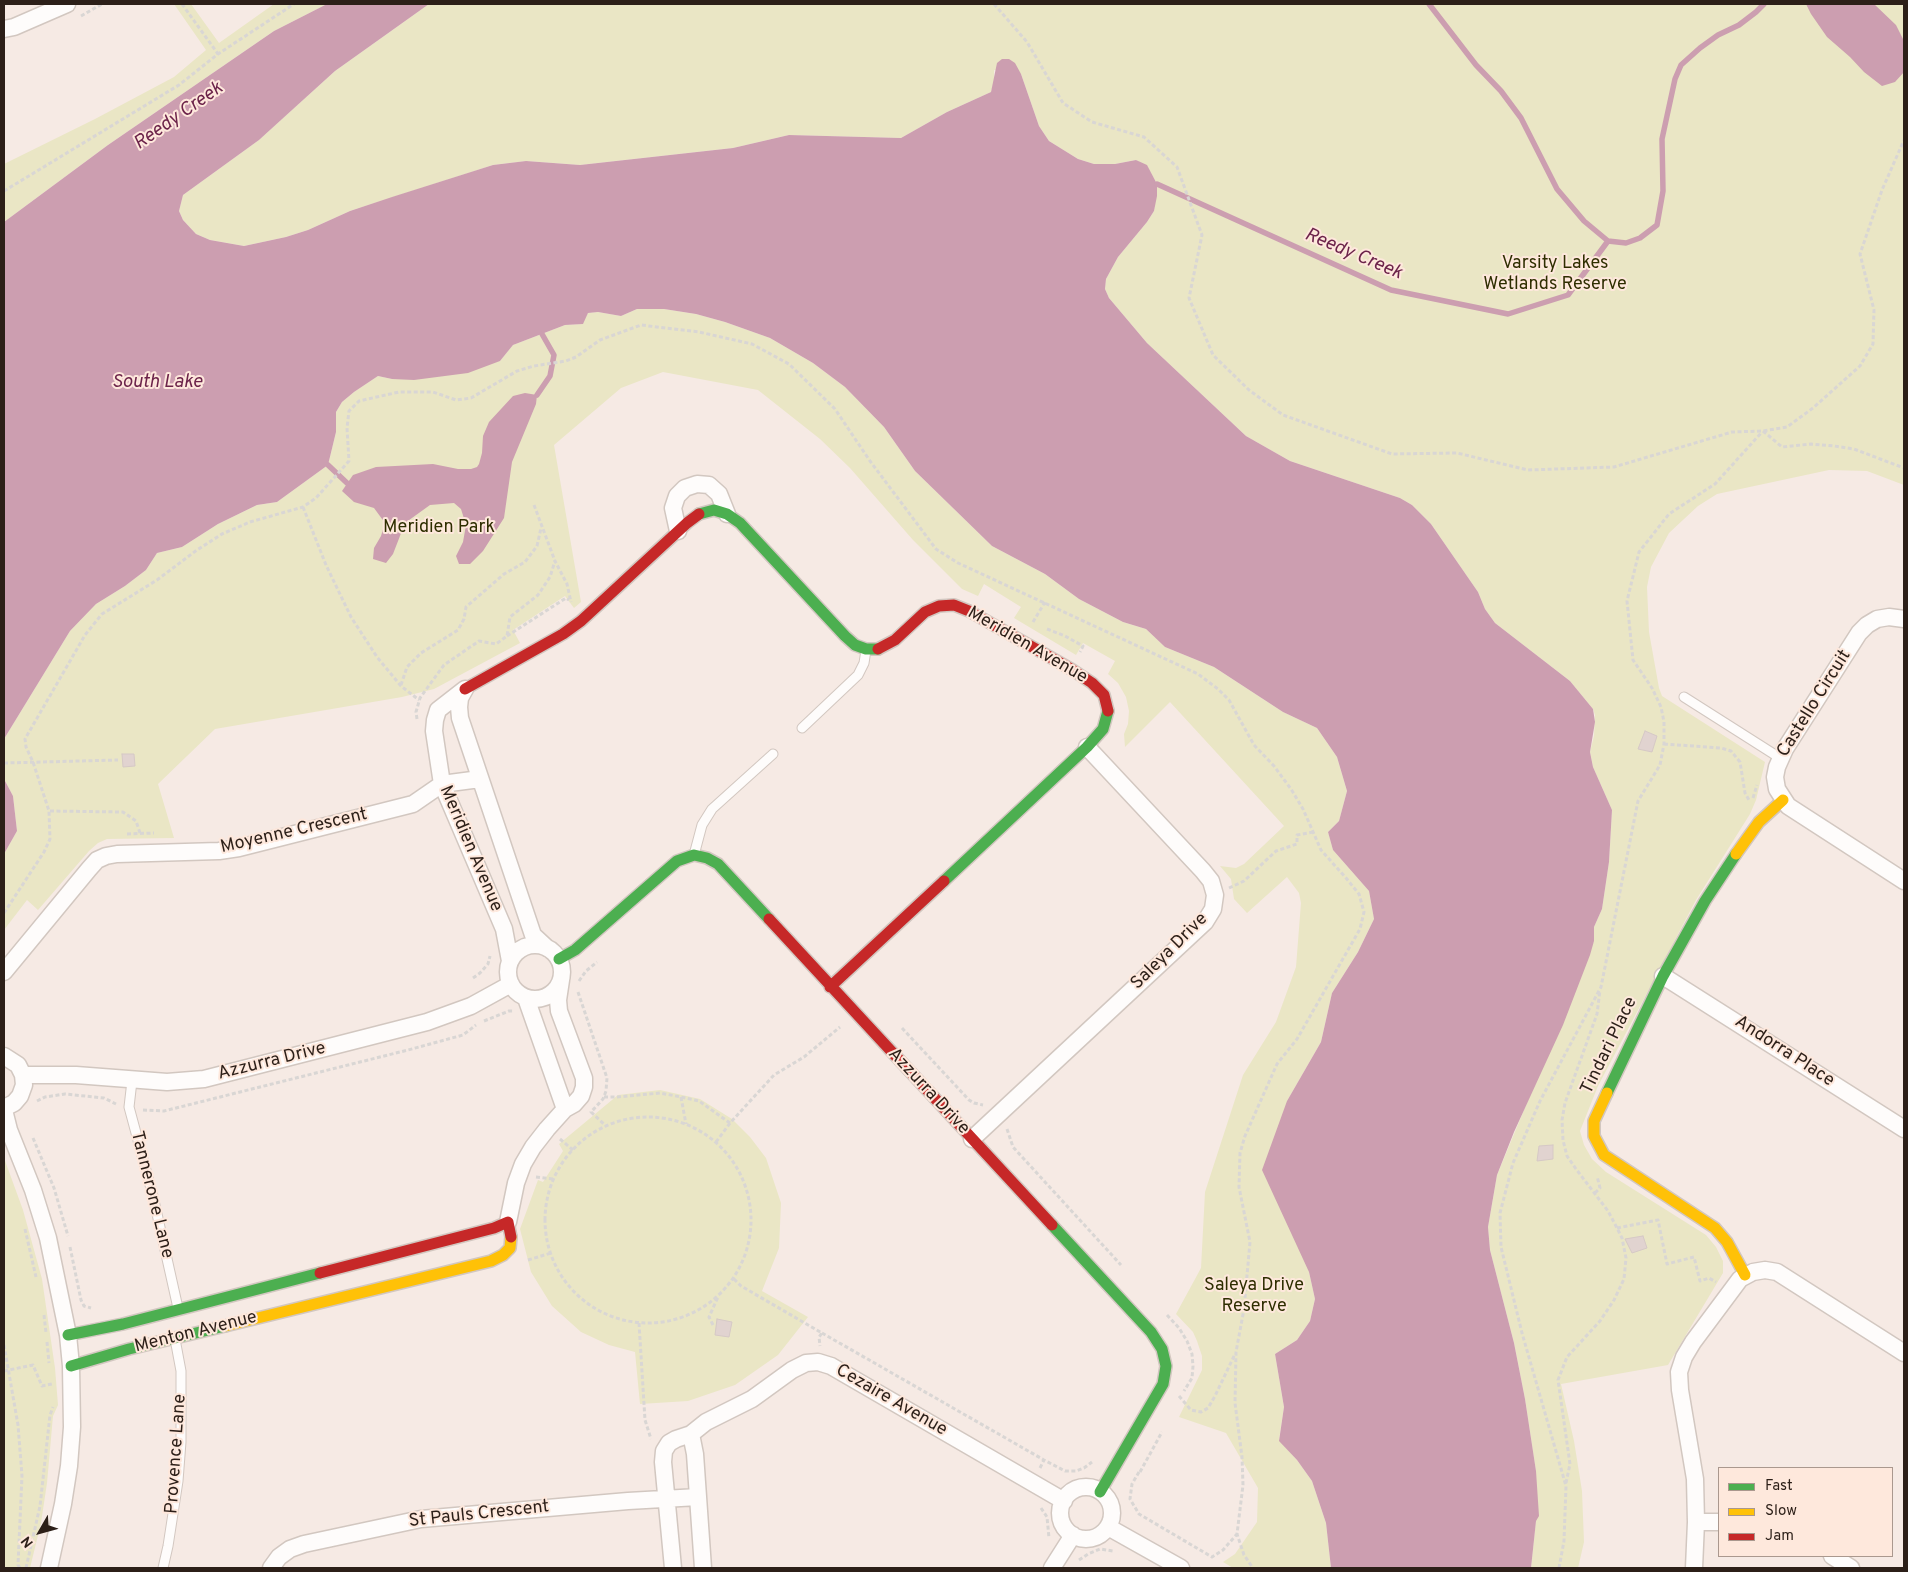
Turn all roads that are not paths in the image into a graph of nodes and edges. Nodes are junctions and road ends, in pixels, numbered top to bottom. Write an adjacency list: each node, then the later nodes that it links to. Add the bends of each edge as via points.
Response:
1 (67, 4): 2 (street)
2 (4, 29)
3 (727, 514): 4 (street, Meridien Avenue, via 714,510 699,514); 4 (street, via 719,494 709,485 685,488 677,496 673,508); 6 (street, via 740,523 845,636)
4 (678, 531): 7 (street, Meridien Avenue, via 581,621)
5 (1904, 619): 12 (street, Castello Circuit, via 1877,619 1859,633)
6 (866, 649): 9 (lane, via 858,675); 10 (street, Meridien Avenue, via 884,647 925,612 939,606 954,605 969,611 1071,669 1104,695 1108,711 1103,729)
7 (465, 688): 13 (street, Meridien Avenue, via 460,698 460,718); 14 (street, Meridien Avenue, via 438,710 435,720)
8 (1684, 697): 12 (lane)
9 (802, 728)
10 (1087, 747): 24 (street, Meridien Avenue); 32 (street, Saleya Drive, via 1203,871 1215,895 1213,909 1205,922)
11 (773, 754): 16 (lane, via 712,809 702,825)
12 (1780, 758): 15 (street, Castello Circuit, via 1775,777 1776,789)
13 (480, 779): 14 (street, Moyenne Crescent); 18 (street, Meridien Avenue, via 534,935)
14 (442, 784): 19 (street, Meridien Avenue, via 504,930); 20 (street, Moyenne Crescent, via 413,804 239,848 106,856 88,868)
15 (1783, 800): 17 (street, via 1799,814); 21 (street, Tindari Place, via 1765,814 1718,880)
16 (694, 855): 18 (street, via 677,861 575,950); 24 (street, Azzurra Drive, via 718,864)
17 (1904, 881)
18 (553, 954): 19 (street, via 539,945 523,948); 22 (street, via 562,968)
19 (510, 961): 23 (street, via 508,975)
20 (4, 972)
21 (1663, 976): 31 (street, Andorra Place); 35 (street, Tindari Place, via 1594,1121 1594,1136 1600,1150 1611,1160 1715,1228 1727,1242)
22 (561, 980): 25 (street, via 548,996); 30 (street, via 559,1011 584,1078 581,1096)
23 (511, 984): 25 (street); 28 (street, Azzurra Drive, via 446,1016 361,1040 204,1079)
24 (830, 987): 32 (street, Azzurra Drive)
25 (526, 998): 30 (street)
26 (4, 1056): 27 (street, via 18,1065)
27 (23, 1075): 28 (street, Azzurra Drive); 29 (street, via 20,1096)
28 (132, 1080): 37 (lane, Tannerone Lane, via 129,1107)
29 (4, 1109): 38 (street, via 48,1238)
30 (565, 1109): 33 (street, Menton Avenue, via 533,1146 523,1164)
31 (1904, 1129)
32 (972, 1139): 43 (street, Azzurra Drive, via 1151,1332 1162,1349 1166,1366 1163,1384)
33 (508, 1222): 34 (street, Menton Avenue); 36 (street, Menton Avenue, via 510,1248 491,1261)
34 (316, 1274): 36 (street); 37 (street, Menton Avenue)
35 (1745, 1275): 40 (street, via 1765,1270 1784,1275); 47 (street, via 1693,1342 1679,1372 1695,1479)
36 (322, 1303): 39 (street, Menton Avenue)
37 (178, 1308): 38 (street, Menton Avenue, via 99,1330)
38 (68, 1335): 41 (street)
39 (175, 1339): 41 (street, Menton Avenue); 53 (lane, Provence Lane, via 181,1371 181,1442 178,1481)
40 (1904, 1353)
41 (72, 1366): 52 (street, via 69,1466)
42 (691, 1434): 44 (street); 45 (street, Cezaire Avenue, via 669,1443 664,1451); 46 (street, Cezaire Avenue, via 706,1422 752,1399 792,1370 806,1363 818,1362 831,1366)
43 (1100, 1492): 46 (street, via 1080,1488); 49 (street, via 1111,1508)
44 (698, 1497): 45 (street, St Pauls Crescent); 56 (street)
45 (666, 1498): 54 (street, St Pauls Crescent, via 421,1519 304,1544 290,1549); 55 (street)
46 (1064, 1500): 50 (street, via 1062,1520)
47 (1696, 1522): 48 (street); 59 (street)
48 (1718, 1522)
49 (1108, 1527): 50 (street, via 1095,1538); 58 (street)
50 (1073, 1535): 57 (street)
51 (1834, 1557): 60 (street)
52 (48, 1568)
53 (163, 1568)
54 (271, 1568)
55 (673, 1568)
56 (703, 1568)
57 (1052, 1568)
58 (1181, 1568)
59 (1694, 1568)
60 (1851, 1568)

